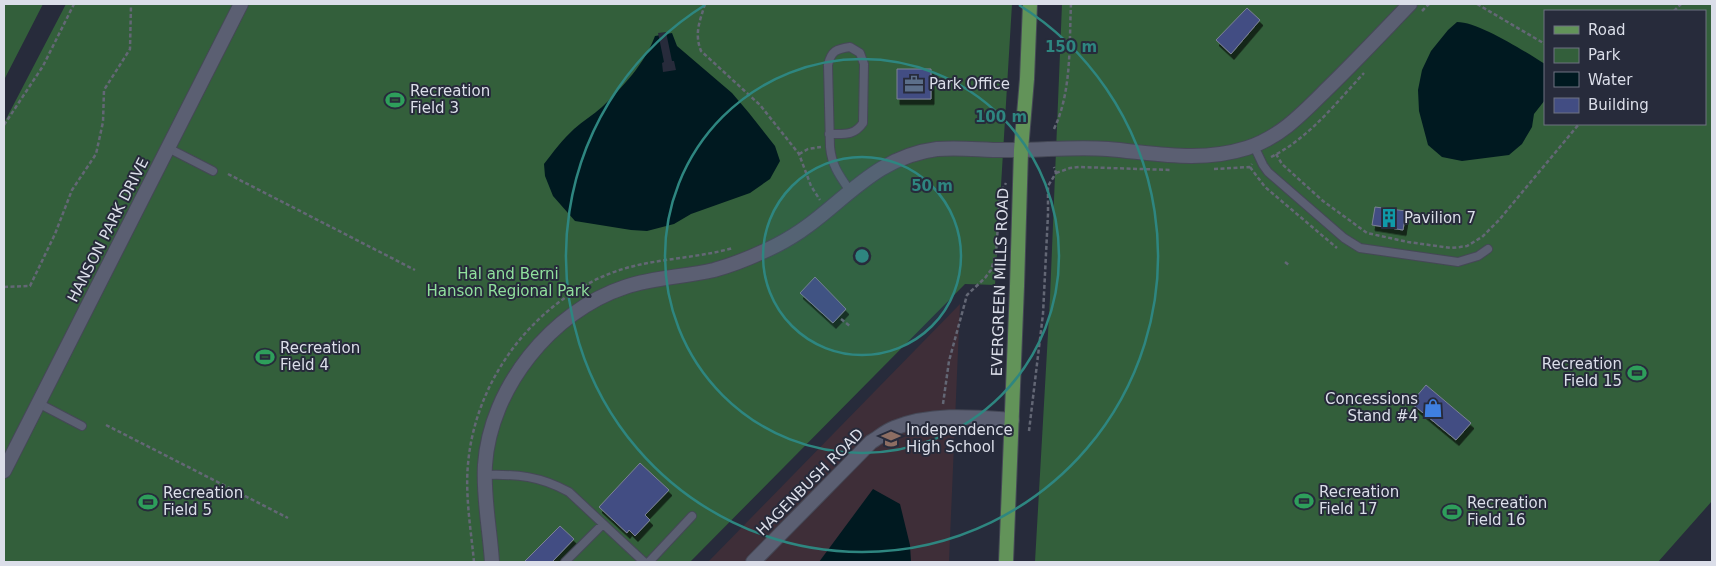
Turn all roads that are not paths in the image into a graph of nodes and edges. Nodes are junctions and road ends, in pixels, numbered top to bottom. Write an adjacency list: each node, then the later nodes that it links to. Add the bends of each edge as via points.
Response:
1 (241, 4): 6 (street, HANSON PARK DRIVE)
2 (1030, 4): 7 (main road, EVERGREEN MILLS ROAD)
3 (1410, 4): 5 (street, via 1296,120 1272,138)
4 (829, 134): 4 (lane, via 830,56 838,49 850,47 860,53 864,64 865,116 859,129 850,134); 9 (lane, via 831,160)
5 (1254, 146): 7 (street, via 1216,156 1187,157 1103,148); 10 (lane, via 1268,172 1351,244 1458,262)
6 (168, 148): 8 (lane); 11 (street, HANSON PARK DRIVE)
7 (1021, 150): 9 (street, via 964,148 912,154 877,170); 12 (main road, EVERGREEN MILLS ROAD)
8 (213, 171)
9 (850, 191): 15 (street, via 812,224 760,254 713,270 624,287 591,301 565,321 528,355 504,395 494,421)
10 (1488, 249)
11 (38, 403): 13 (lane); 14 (street, HANSON PARK DRIVE)
12 (1012, 420): 22 (street, HAGENBUSH ROAD, via 957,416 920,420 892,429 871,442); 23 (main road, EVERGREEN MILLS ROAD)
13 (82, 426)
14 (4, 471)
15 (485, 475): 17 (lane, via 542,479 569,492); 18 (street)
16 (692, 516): 21 (lane)
17 (603, 524): 19 (lane); 20 (lane)
18 (492, 562)
19 (566, 562)
20 (644, 562)
21 (648, 562)
22 (753, 562)
23 (1006, 562)

